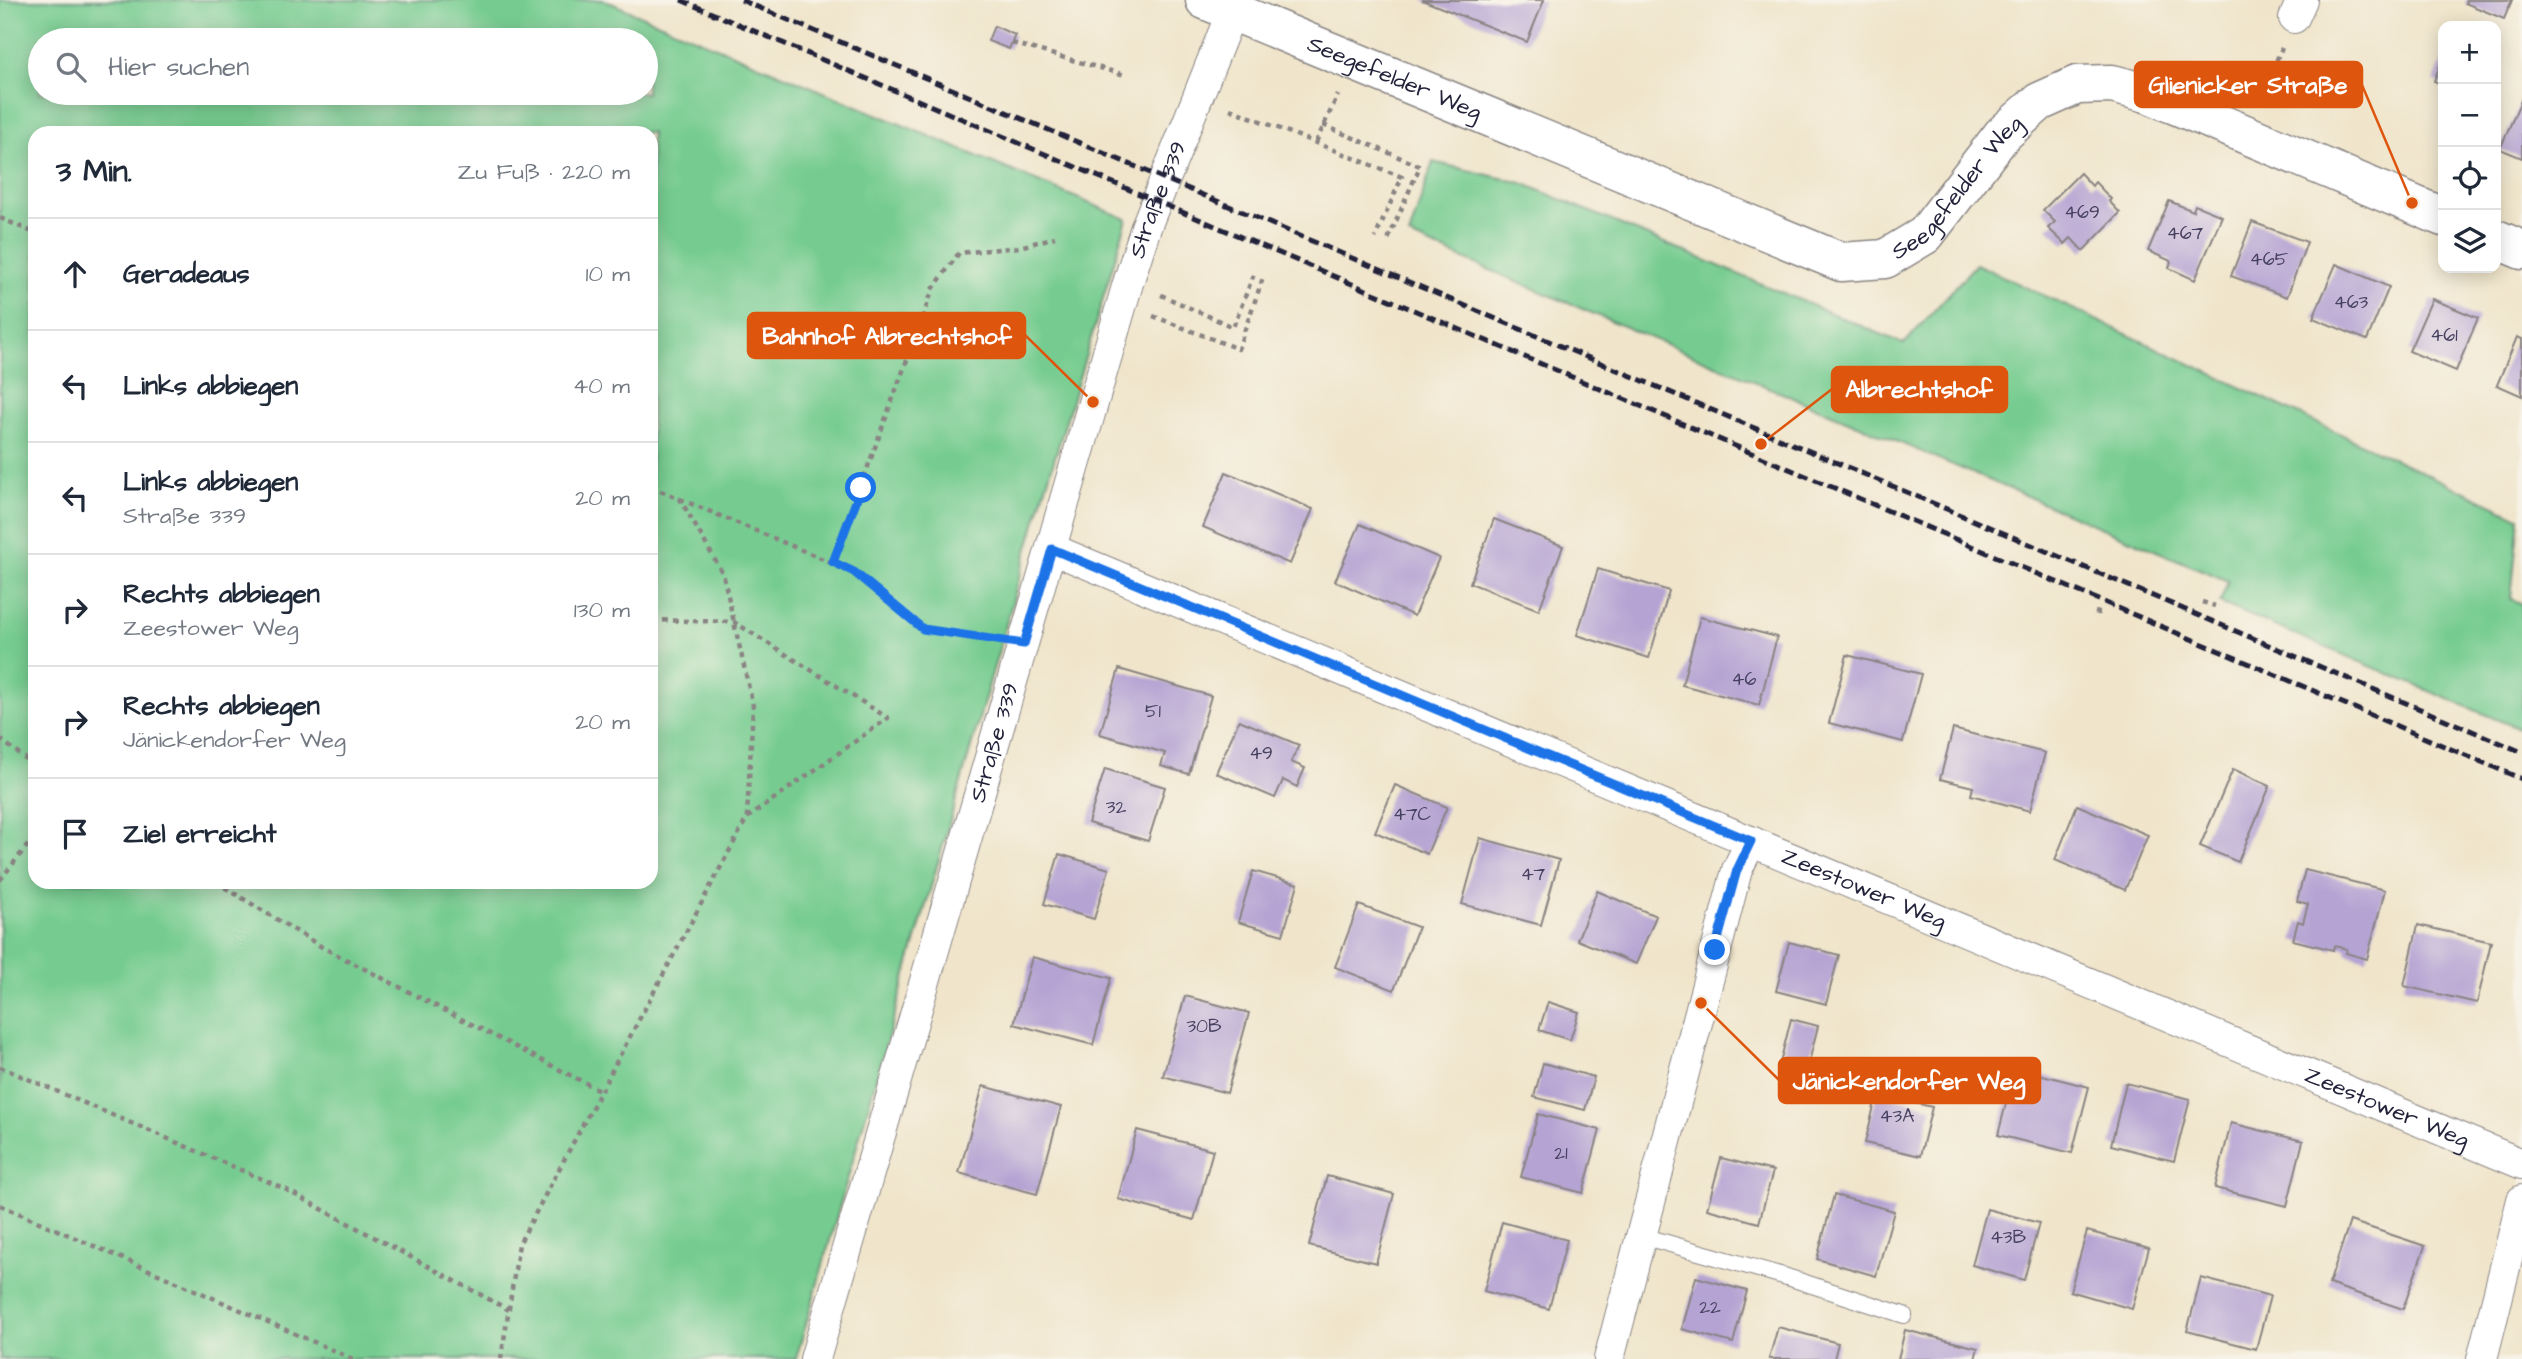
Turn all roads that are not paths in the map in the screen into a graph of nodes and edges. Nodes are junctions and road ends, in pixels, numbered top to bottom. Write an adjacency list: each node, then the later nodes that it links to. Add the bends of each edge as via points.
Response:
1 (1219, 6): 2 (street, Seegefelder Weg, via 1841,262 1885,259 1926,235 2002,135 2039,102 2077,85 2112,84 2147,93); 5 (street, Straße 339, via 1146,227)
2 (2438, 215)
3 (2501, 241): 4 (street)
4 (2522, 250)
5 (1052, 549): 6 (street, Zeestower Weg); 11 (street, Straße 339)
6 (1751, 841): 7 (street, Zeestower Weg); 9 (street, via 1737,870)
7 (2522, 1164)
8 (2522, 1200): 13 (street)
9 (1642, 1236): 10 (lane); 12 (street)
10 (1904, 1315)
11 (815, 1359)
12 (1609, 1359)
13 (2482, 1359)

